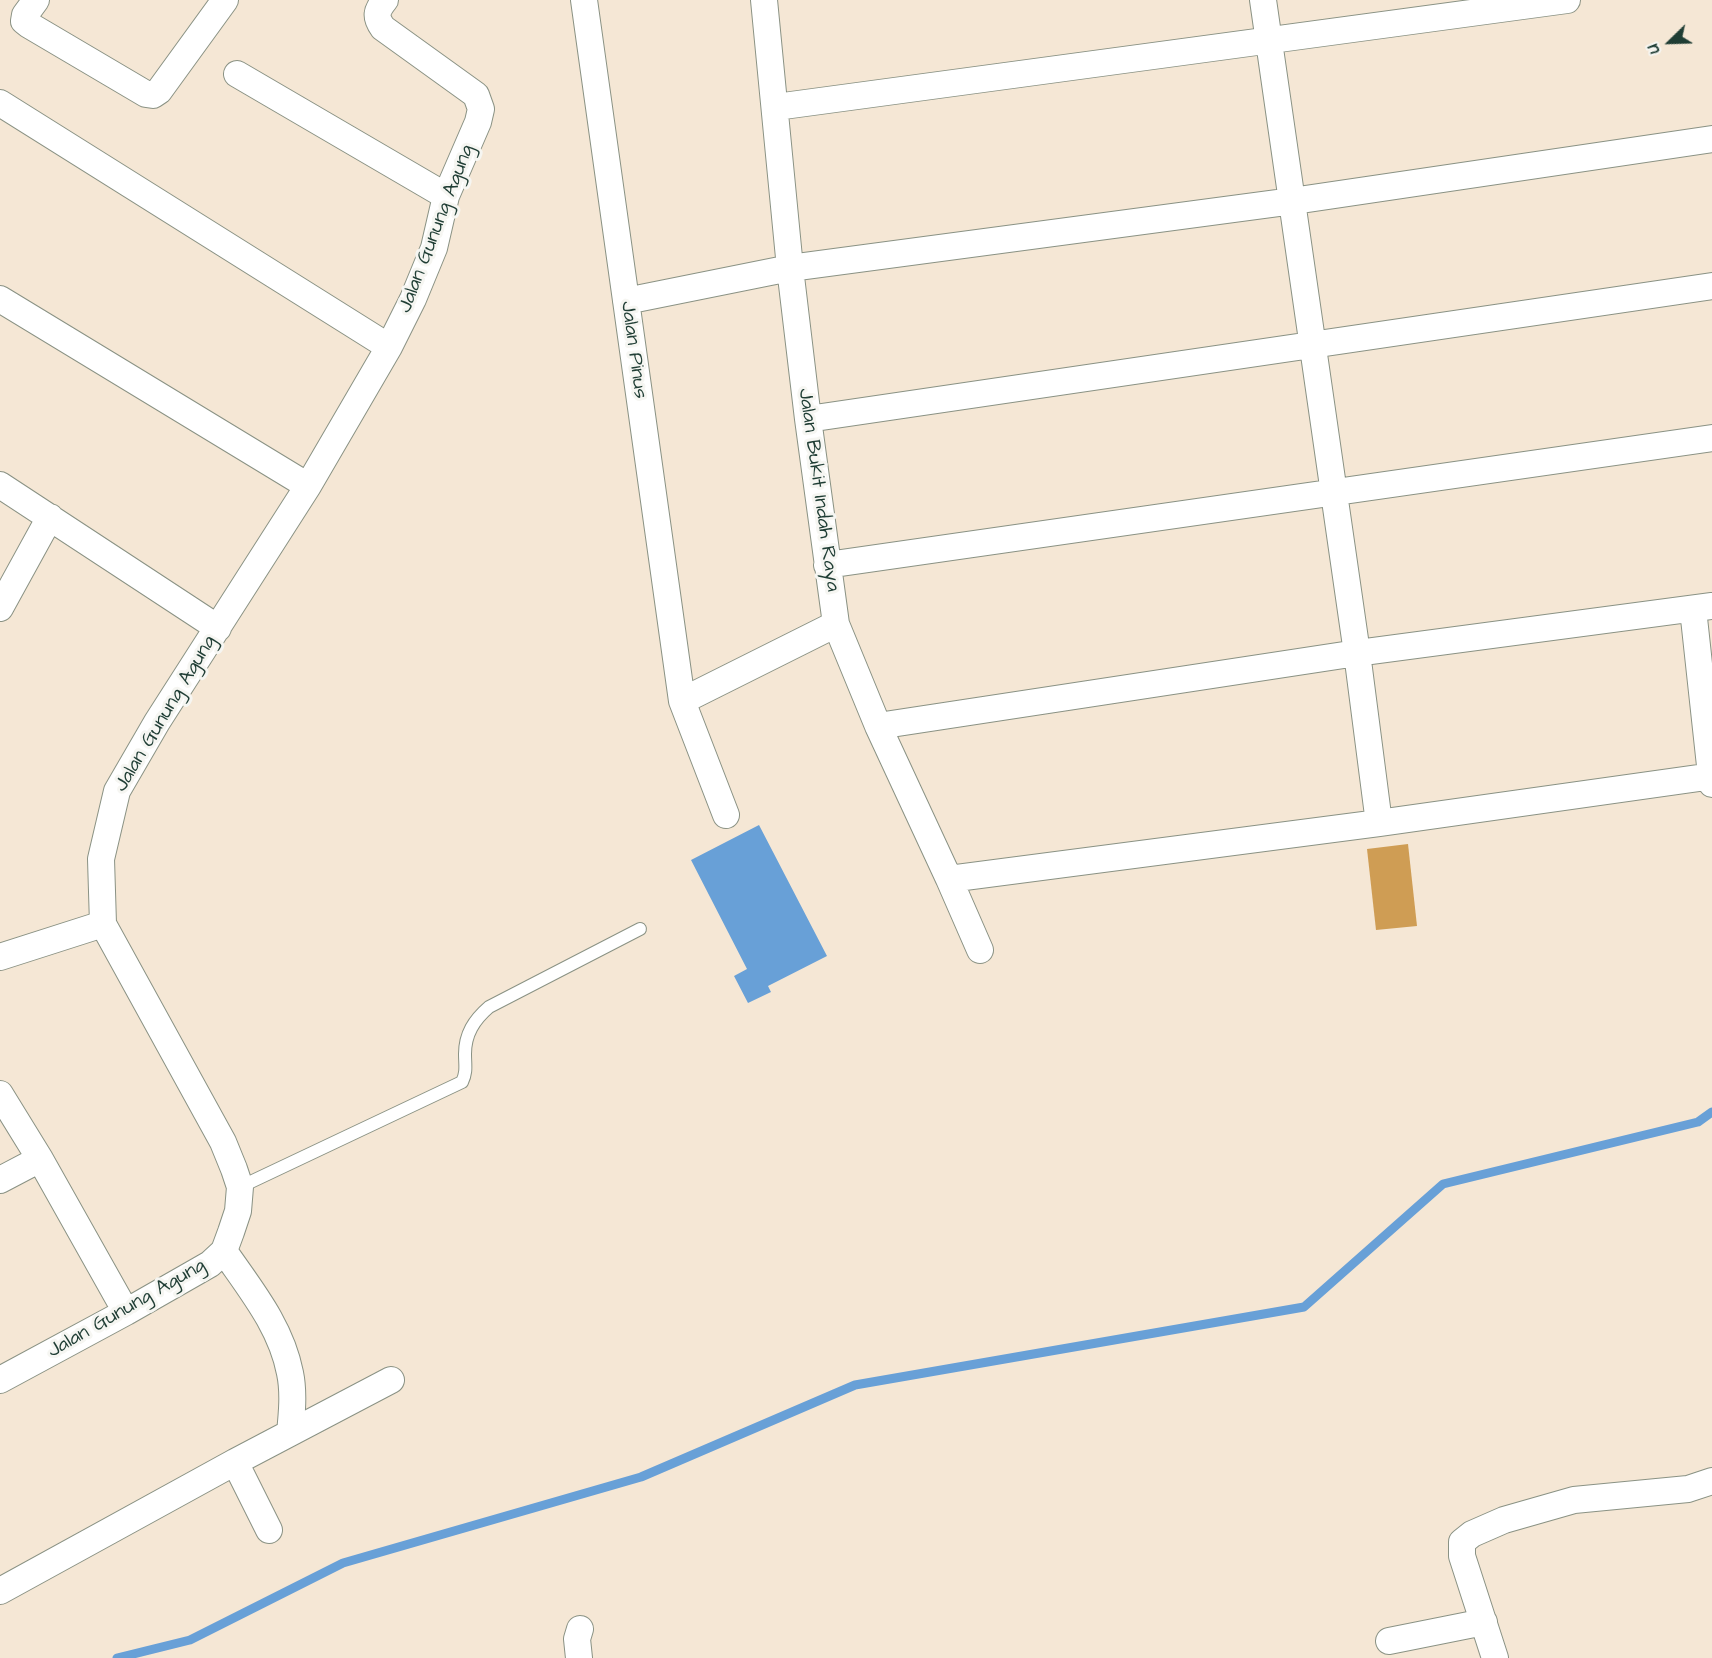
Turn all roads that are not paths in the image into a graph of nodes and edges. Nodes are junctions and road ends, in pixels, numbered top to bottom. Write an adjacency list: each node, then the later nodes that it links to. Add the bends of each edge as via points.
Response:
1 (36, 0): 2 (street, via 25,15 28,26 153,95)
2 (225, 0)
3 (385, 0): 13 (street, Jalan Gunung Agung, via 377,9 377,19 383,28 476,95 481,109)
4 (584, 0): 18 (street, Jalan Pinus)
5 (764, 0): 11 (street, Jalan Bukit Indah Raya)
6 (1263, 0): 8 (street)
7 (1567, 0): 8 (street)
8 (1268, 41): 11 (street); 14 (street)
9 (237, 74): 13 (street)
10 (0, 103): 20 (street)
11 (776, 107): 15 (street, Jalan Bukit Indah Raya)
12 (1712, 139): 14 (street)
13 (446, 196): 20 (street, Jalan Gunung Agung, via 434,248)
14 (1293, 201): 15 (street); 19 (street)
15 (790, 268): 18 (street); 21 (street, Jalan Bukit Indah Raya)
16 (1712, 286): 19 (street)
17 (0, 299): 24 (street)
18 (626, 301): 33 (street, Jalan Pinus)
19 (1313, 343): 21 (street); 25 (street)
20 (389, 347): 24 (street, Jalan Gunung Agung)
21 (808, 419): 27 (street, Jalan Bukit Indah Raya)
22 (1712, 438): 25 (street)
23 (0, 485): 26 (street)
24 (308, 486): 31 (street, Jalan Gunung Agung)
25 (1334, 491): 27 (street); 32 (street)
26 (50, 517): 28 (street); 31 (street)
27 (827, 565): 30 (street, Jalan Bukit Indah Raya)
28 (0, 608)
29 (1703, 608): 32 (street); 35 (street)
30 (836, 624): 33 (street); 34 (street, Jalan Bukit Indah Raya)
31 (218, 628): 39 (street, Jalan Gunung Agung, via 117,791 101,859)
32 (1357, 653): 34 (street); 37 (street)
33 (682, 700): 36 (street, Jalan Pinus)
34 (878, 726): 38 (street, Jalan Bukit Indah Raya)
35 (1712, 779): 37 (street)
36 (726, 815)
37 (1379, 823): 38 (street)
38 (950, 879): 41 (street, Jalan Bukit Indah Raya)
39 (103, 924): 42 (street); 46 (street, Jalan Gunung Agung, via 223,1142)
40 (640, 930): 46 (lane, via 489,1007 466,1038 466,1072 462,1082)
41 (980, 950)
42 (0, 957)
43 (0, 1094): 44 (street)
44 (40, 1159): 45 (street); 48 (street)
45 (0, 1180)
46 (240, 1187): 47 (street, Jalan Gunung Agung, via 238,1211)
47 (224, 1251): 48 (street, Jalan Gunung Agung, via 210,1264); 51 (street, via 268,1314 282,1345 291,1373)
48 (126, 1312): 49 (street, Jalan Gunung Agung)
49 (0, 1380)
50 (391, 1380): 51 (street)
51 (290, 1433): 52 (street)
52 (235, 1462): 54 (street); 55 (street)
53 (1704, 1489): 56 (street, via 1574,1500 1504,1520 1472,1534 1462,1542 1462,1556)
54 (269, 1530)
55 (0, 1591)
56 (1484, 1622): 58 (street); 60 (street)
57 (580, 1629): 59 (street)
58 (1389, 1641)
59 (579, 1658)
60 (1495, 1658)

